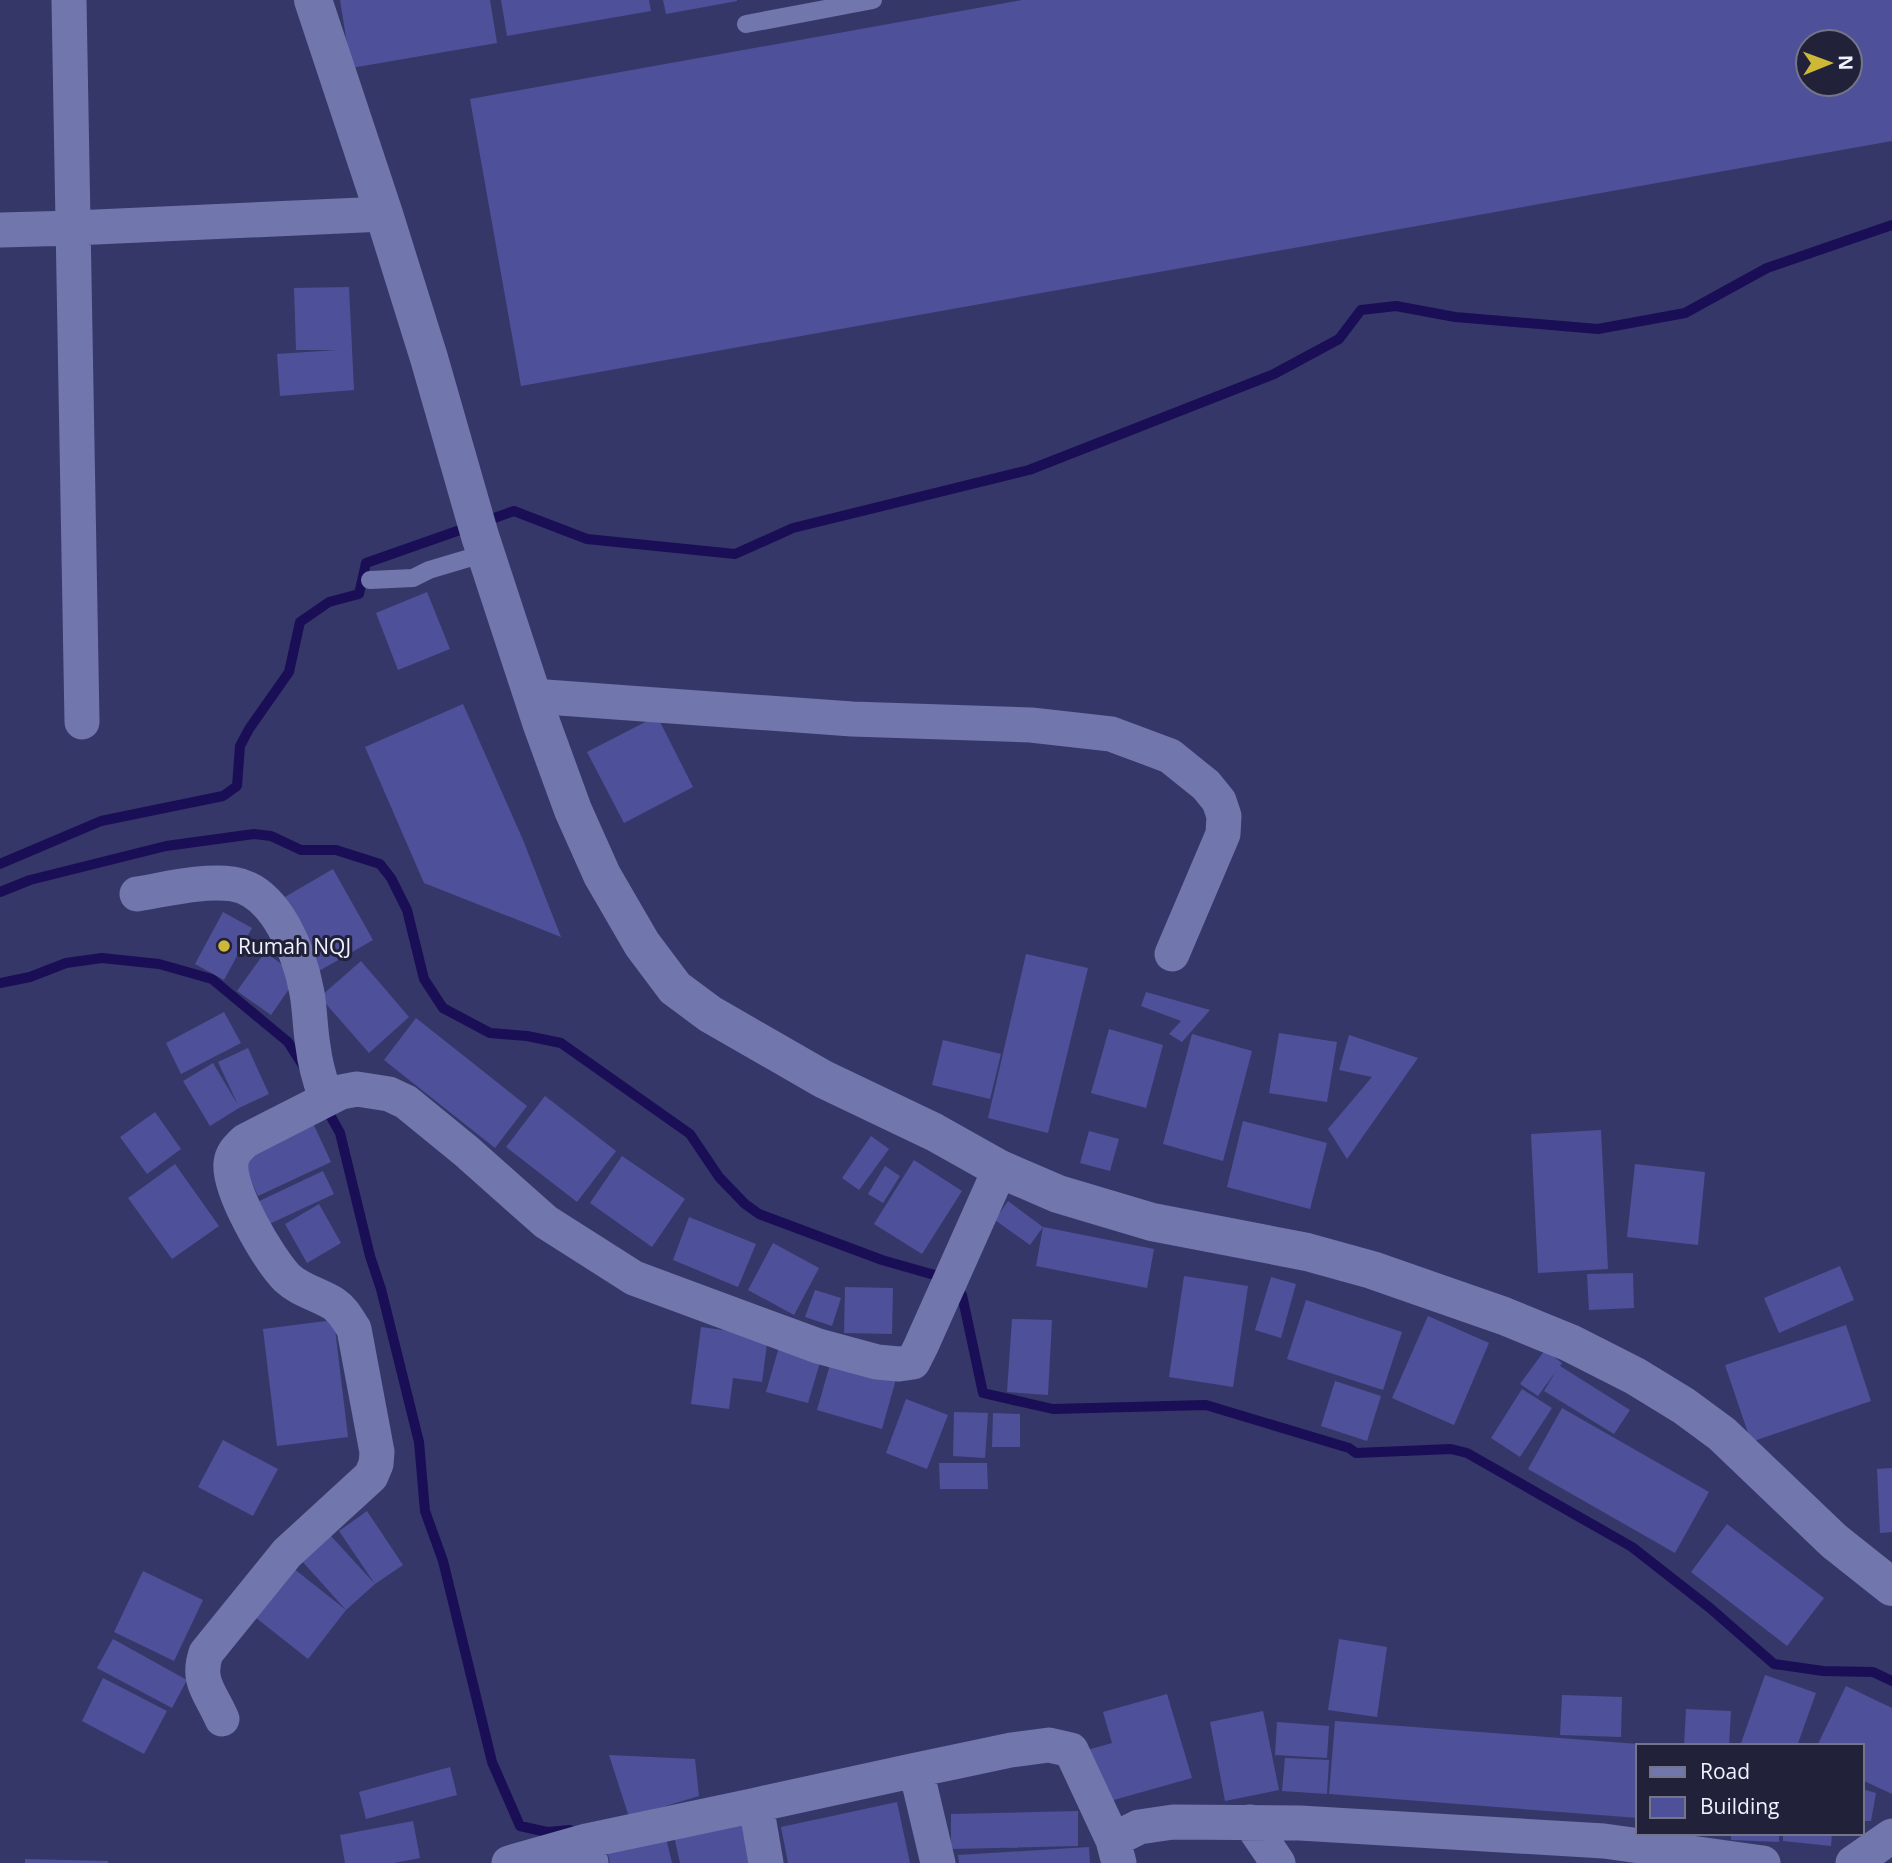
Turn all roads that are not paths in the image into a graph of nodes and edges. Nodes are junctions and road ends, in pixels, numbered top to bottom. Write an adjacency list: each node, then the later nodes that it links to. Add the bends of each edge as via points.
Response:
1 (69, 0): 6 (street)
2 (313, 0): 5 (street)
3 (873, 0): 4 (lane)
4 (746, 24)
5 (384, 214): 6 (street); 8 (street)
6 (74, 228): 7 (street); 11 (street)
7 (0, 230)
8 (480, 533): 9 (lane, via 414,578); 10 (street)
9 (370, 580)
10 (532, 696): 13 (street, via 852,719 1031,725 1111,734 1170,756 1206,785 1224,816 1223,834); 15 (street, via 602,875 642,944 675,988 710,1014 823,1079)
11 (82, 722)
12 (137, 894): 14 (street, via 220,884 235,885 261,898 286,930 302,972)
13 (1172, 954)
14 (320, 1101): 15 (street, via 357,1089 389,1094 406,1102 546,1222 634,1278 818,1346 877,1362 913,1362); 17 (street, via 245,1141 234,1152 232,1177 259,1237 278,1266 299,1288 335,1304 354,1329 376,1464 361,1486 286,1553 206,1653 201,1677)
15 (1000, 1169): 16 (street, via 1058,1194 1152,1222 1307,1252 1372,1270 1570,1343 1635,1376 1722,1434 1834,1541)
16 (1892, 1587)
17 (222, 1719)
18 (916, 1770): 19 (street); 24 (street, via 1049,1745 1070,1750); 27 (street)
19 (756, 1805): 23 (street); 26 (street)
20 (1250, 1822): 22 (street); 24 (street, via 1139,1827); 28 (street)
21 (1892, 1836): 31 (street)
22 (1604, 1841): 29 (street); 30 (street)
23 (589, 1852): 25 (street)
24 (1116, 1852)
25 (509, 1863)
26 (766, 1863)
27 (938, 1863)
28 (1278, 1863)
29 (1572, 1863)
30 (1763, 1863)
31 (1853, 1863)

